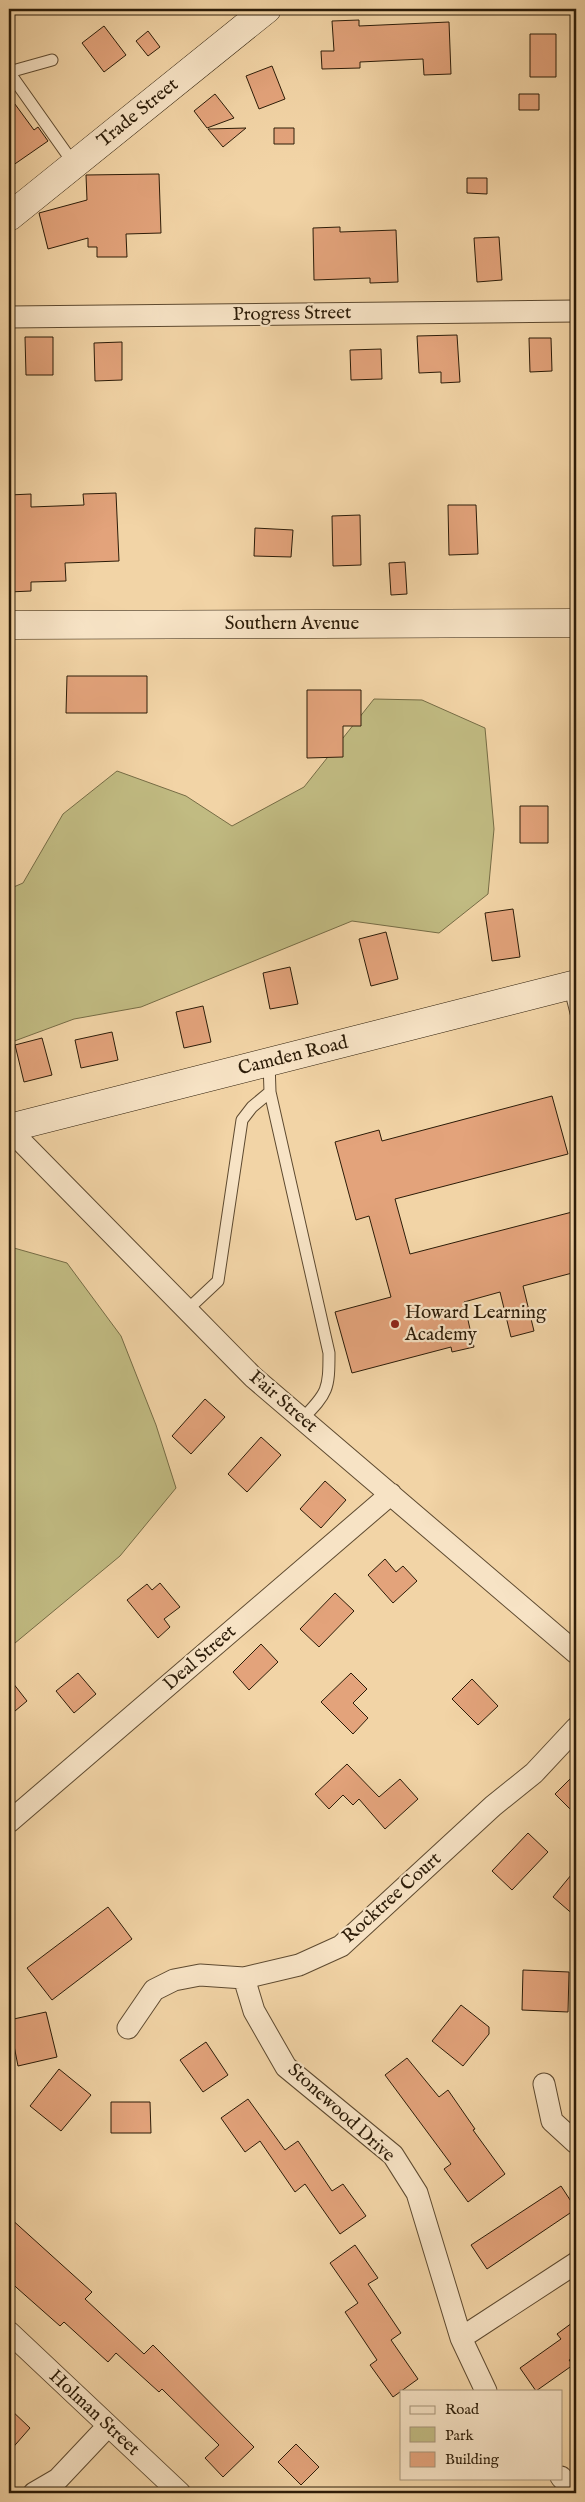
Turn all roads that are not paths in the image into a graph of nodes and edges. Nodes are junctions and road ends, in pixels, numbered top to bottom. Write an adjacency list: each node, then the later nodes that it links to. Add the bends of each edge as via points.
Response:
1 (267, 9): 4 (street, Trade Street)
2 (52, 60): 3 (lane)
3 (9, 72): 4 (lane)
4 (74, 164): 5 (street, Trade Street)
5 (9, 217)
6 (576, 311): 7 (street, Progress Street)
7 (9, 317)
8 (576, 623): 9 (street, Southern Avenue)
9 (9, 625)
10 (573, 984): 11 (lane); 12 (street, Camden Road)
11 (576, 1013)
12 (269, 1062): 13 (lane); 14 (street, Camden Road)
13 (270, 1092): 15 (lane, via 242,1120 218,1281); 16 (lane, via 329,1353 329,1382 321,1400)
14 (9, 1128): 15 (street, Fair Street)
15 (186, 1311): 16 (street, Fair Street, via 253,1377)
16 (302, 1419): 17 (street, Fair Street)
17 (391, 1494): 18 (street, Fair Street); 20 (street, Deal Street)
18 (576, 1653)
19 (576, 1728): 21 (street, Rocktree Court, via 534,1773 493,1806 341,1946 299,1965)
20 (9, 1822)
21 (244, 1978): 22 (street, Rocktree Court, via 200,1975 174,1980 154,1990); 27 (street, Stonewood Drive, via 254,2011 286,2067 394,2155 417,2193)
22 (128, 2028)
23 (544, 2084): 24 (street, via 552,2121)
24 (576, 2143)
25 (576, 2264): 27 (street)
26 (9, 2332): 29 (street, Holman Street)
27 (461, 2338): 28 (street, Stonewood Drive)
28 (486, 2390)
29 (108, 2426): 31 (street, via 58,2479); 32 (street, Holman Street)
30 (562, 2478): 33 (street)
31 (34, 2493)
32 (180, 2493)
33 (576, 2493)

